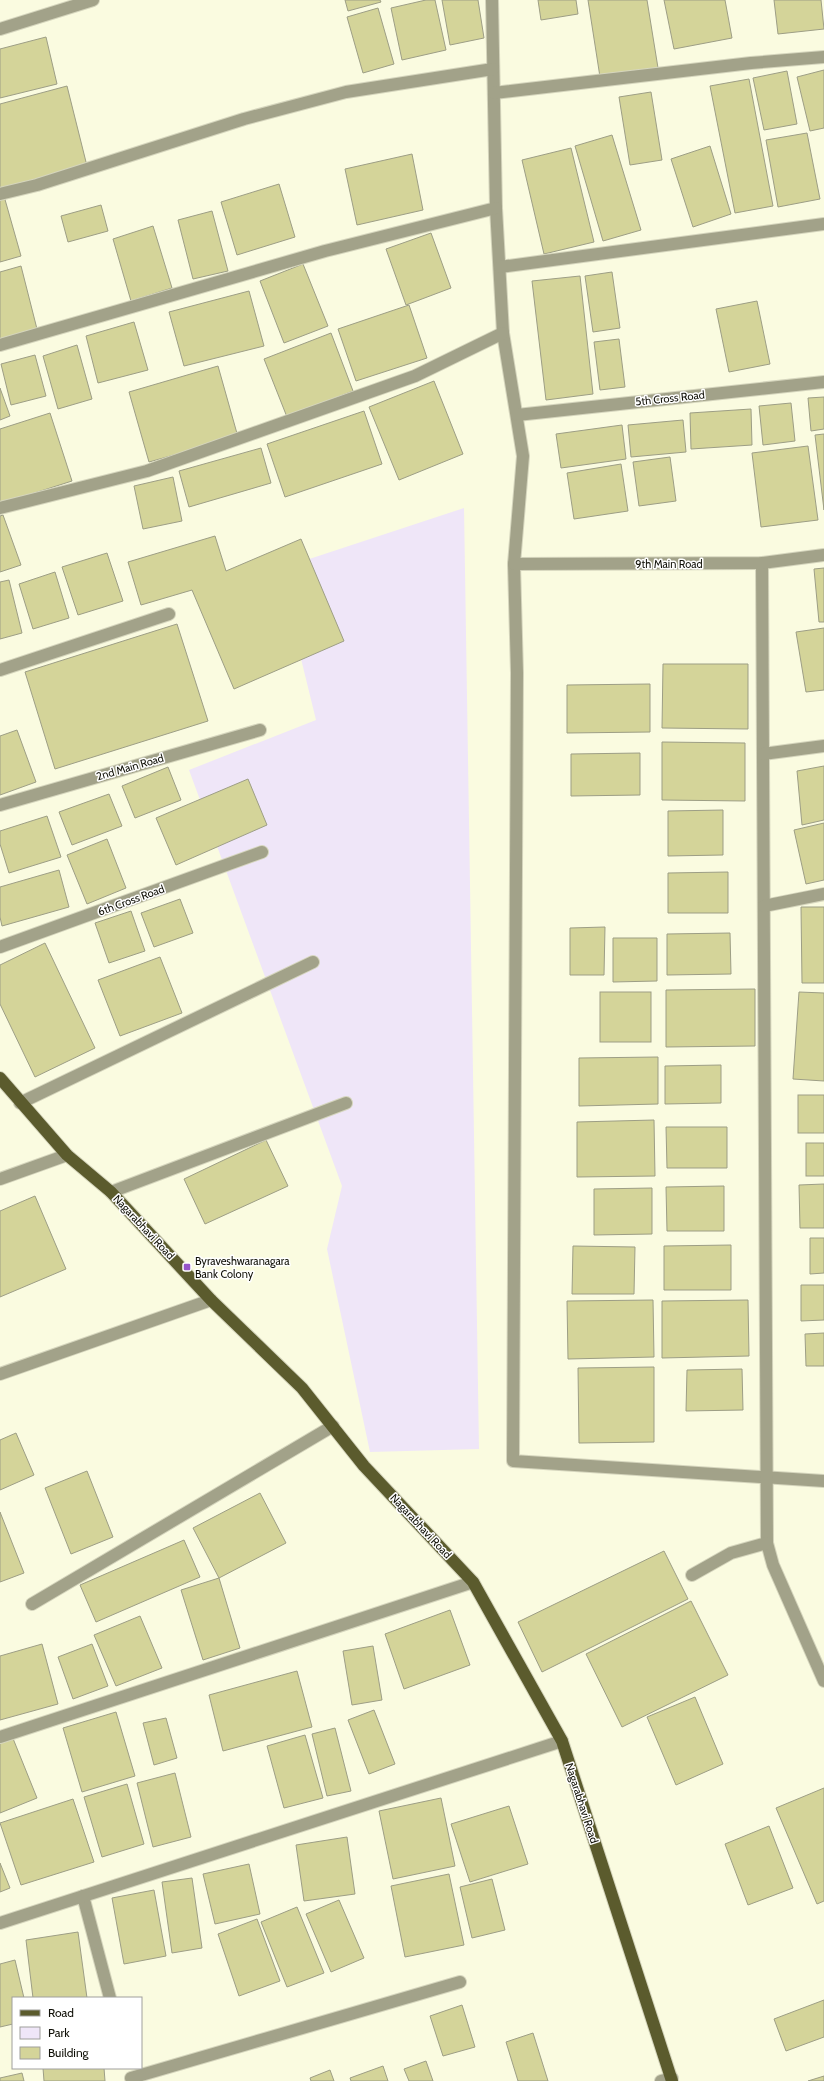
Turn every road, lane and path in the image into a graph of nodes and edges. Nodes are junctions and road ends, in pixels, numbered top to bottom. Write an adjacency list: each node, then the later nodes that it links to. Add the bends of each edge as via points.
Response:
1 (93, 0): 3 (street)
2 (492, 0): 5 (street)
3 (0, 29)
4 (824, 57): 6 (street, via 750,63)
5 (493, 69): 6 (street); 7 (street, via 346,92 244,119 37,185)
6 (494, 93): 8 (street)
7 (0, 194)
8 (496, 208): 10 (street); 12 (street, via 325,251)
9 (824, 224): 10 (street)
10 (500, 267): 11 (street)
11 (503, 333): 14 (street); 15 (street, via 415,376 148,471)
12 (0, 345)
13 (824, 382): 14 (street, 5th Cross Road)
14 (516, 415): 17 (street, via 523,456)
15 (0, 508)
16 (824, 555): 18 (street, 9th Main Road)
17 (514, 564): 18 (street, 9th Main Road); 39 (street, via 518,673 513,1461)
18 (762, 564): 23 (street)
19 (169, 614): 20 (street)
20 (0, 670)
21 (260, 730): 24 (street, 2nd Main Road)
22 (824, 746): 23 (street)
23 (763, 754): 27 (street)
24 (0, 805)
25 (262, 852): 28 (street, 6th Cross Road)
26 (824, 894): 27 (street)
27 (764, 906): 39 (street)
28 (0, 947)
29 (314, 962): 31 (street)
30 (0, 1078): 31 (main road, Nagarabhavi Road)
31 (20, 1103): 33 (main road, Nagarabhavi Road)
32 (346, 1104): 35 (street)
33 (67, 1155): 34 (street); 35 (main road, Nagarabhavi Road)
34 (0, 1179)
35 (111, 1192): 36 (main road, Nagarabhavi Road)
36 (211, 1300): 37 (street); 38 (main road, Nagarabhavi Road, via 302,1388)
37 (0, 1374)
38 (333, 1426): 43 (main road, Nagarabhavi Road, via 364,1466); 44 (street)
39 (768, 1478): 40 (street); 41 (street)
40 (824, 1480)
41 (766, 1543): 42 (street, via 731,1553); 45 (street, via 773,1565)
42 (692, 1575)
43 (473, 1582): 46 (street); 47 (main road, Nagarabhavi Road)
44 (32, 1604)
45 (824, 1681)
46 (0, 1737)
47 (562, 1741): 48 (street); 53 (main road, Nagarabhavi Road)
48 (83, 1896): 49 (street); 51 (street)
49 (0, 1923)
50 (460, 1982): 52 (street)
51 (110, 1997)
52 (131, 2076)
53 (668, 2080)

